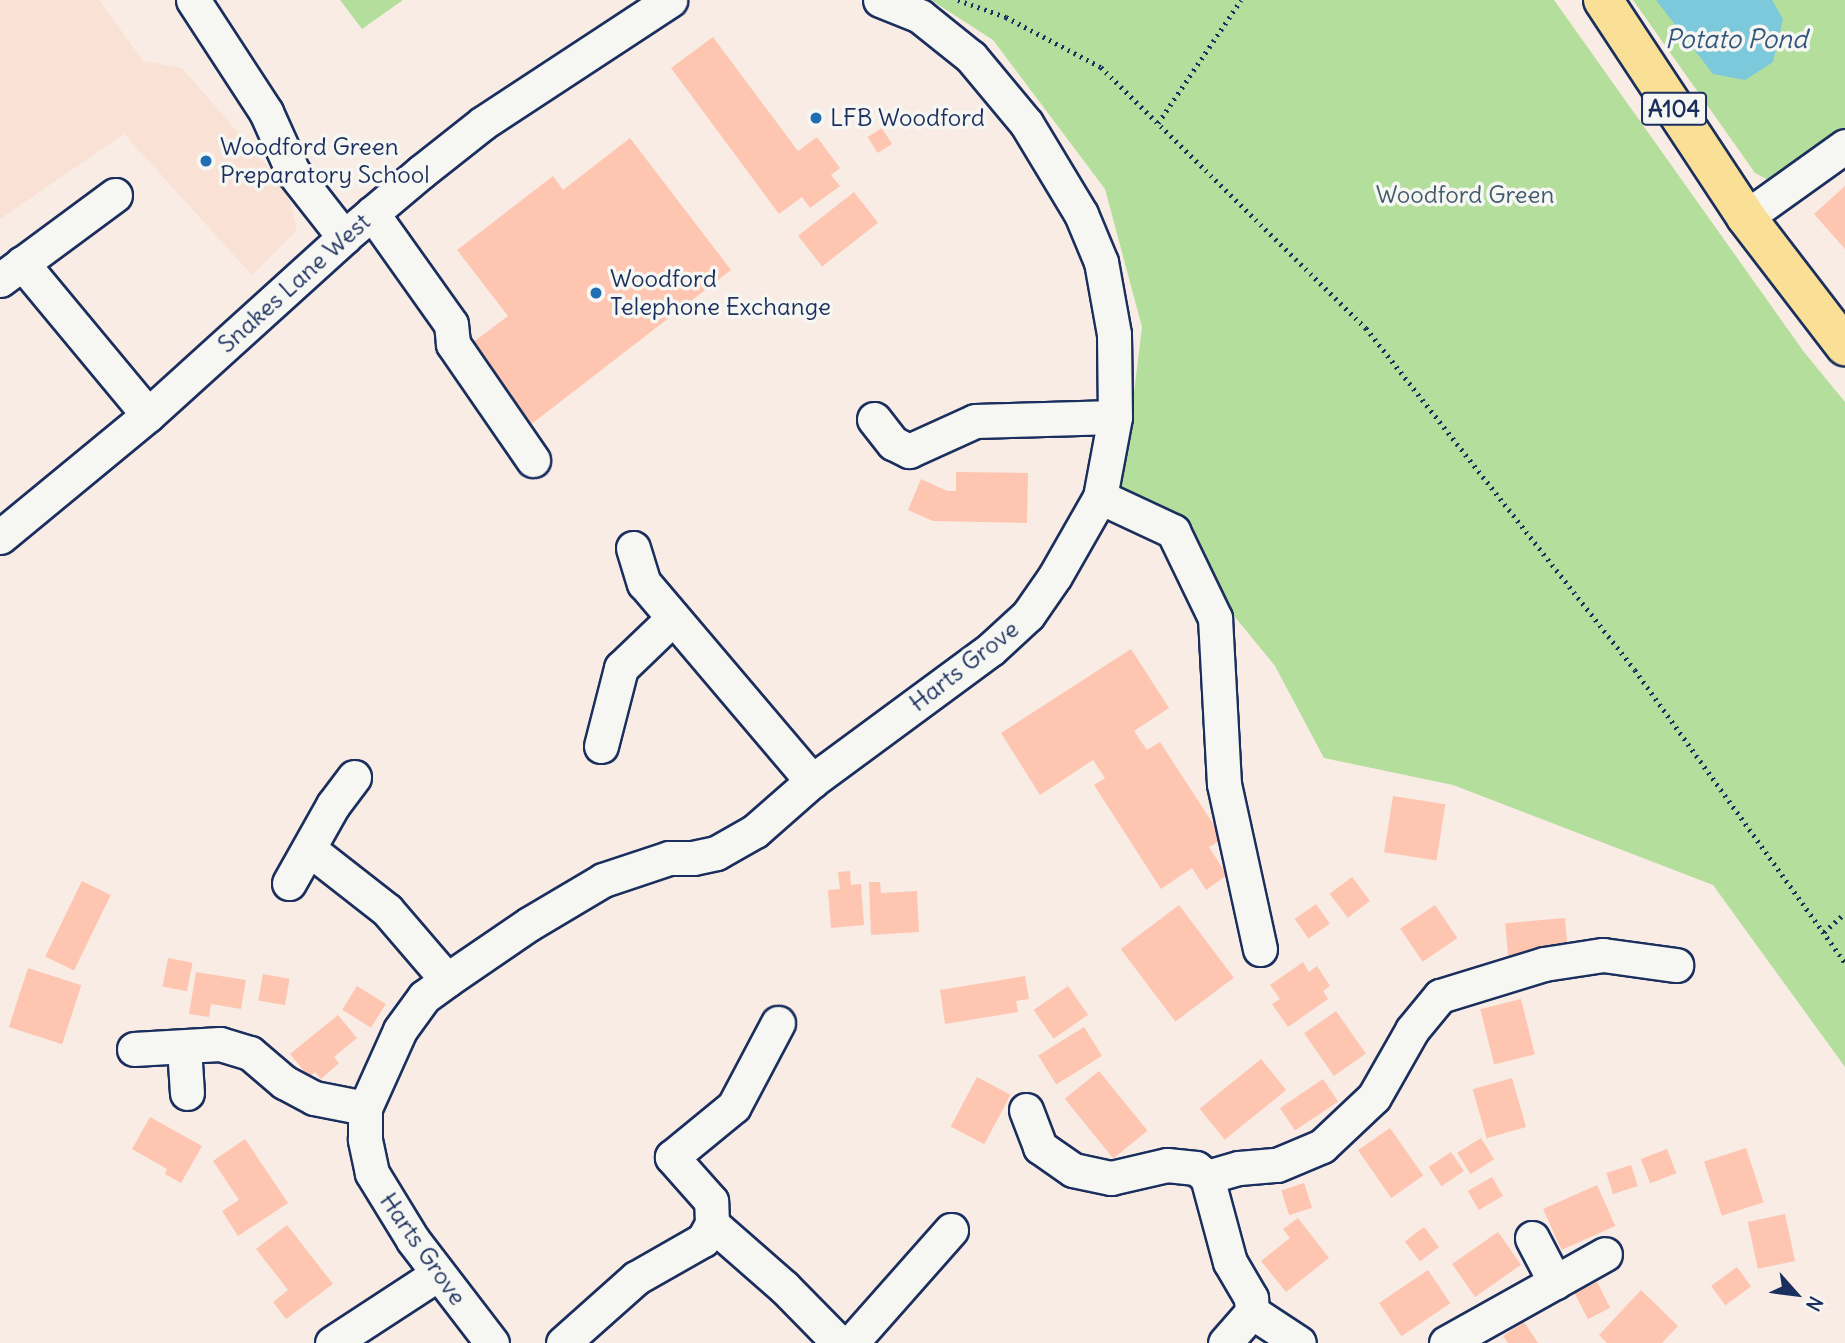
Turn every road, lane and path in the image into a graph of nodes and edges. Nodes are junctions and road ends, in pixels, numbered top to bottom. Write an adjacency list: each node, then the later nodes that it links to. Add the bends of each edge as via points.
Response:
1 (193, 0): 12 (street, via 266,112 293,172)
2 (670, 0): 10 (street, Snakes Lane West, via 483,123)
3 (880, 0): 16 (street, Harts Grove, via 919,16 971,57 1026,123 1081,214 1101,262 1112,322)
4 (958, 0): 7 (path, via 1006,18 1101,67)
5 (1241, 0): 7 (path)
6 (1603, 0): 11 (main road, A104)
7 (1158, 123): 29 (path, via 1366,328 1635,670)
8 (1845, 146): 11 (street)
9 (115, 195): 13 (street)
10 (372, 213): 12 (street, Snakes Lane West); 18 (street, via 451,324 453,344)
11 (1746, 218): 14 (main road, A104)
12 (344, 237): 15 (street, Snakes Lane West)
13 (11, 272): 15 (street)
14 (1845, 346)
15 (148, 415): 20 (street, Snakes Lane West)
16 (1115, 416): 17 (street, via 975,421 909,451 893,443); 19 (street, Harts Grove)
17 (874, 419)
18 (533, 460)
19 (1100, 497): 25 (street, Harts Grove, via 1028,615 991,649); 30 (street, via 1173,531 1215,618 1224,784)
20 (0, 537)
21 (633, 548): 22 (street, via 644,583)
22 (672, 619): 23 (street, via 621,668); 25 (street)
23 (601, 746)
24 (354, 777): 26 (street)
25 (812, 781): 33 (street, Harts Grove, via 755,831 716,853 669,858 603,880)
26 (309, 849): 27 (street); 33 (street, via 387,910)
27 (289, 883)
28 (1845, 913): 29 (path)
29 (1824, 932): 31 (path)
30 (1261, 949)
31 (1845, 962)
32 (1676, 965): 40 (street, via 1603,956 1544,964 1440,996 1412,1030 1374,1097 1322,1146 1276,1165)
33 (447, 980): 38 (street, Harts Grove, via 424,997 400,1030)
34 (778, 1023): 41 (street, via 734,1106 672,1157 711,1201)
35 (184, 1047): 36 (street); 37 (street); 38 (street, via 220,1044 250,1053 284,1082 314,1098)
36 (134, 1049)
37 (187, 1093)
38 (365, 1108): 45 (street, Harts Grove, via 372,1173)
39 (1026, 1110): 40 (street, via 1040,1147 1073,1170 1111,1178 1167,1166 1196,1168)
40 (1207, 1177): 47 (street, via 1230,1262 1251,1298)
41 (712, 1224): 48 (street, via 784,1287); 51 (street, via 703,1240 636,1278)
42 (951, 1230): 48 (street)
43 (1532, 1238): 46 (street)
44 (1605, 1254): 46 (street)
45 (438, 1274): 49 (street); 50 (street, Harts Grove)
46 (1555, 1282): 54 (street)
47 (1252, 1312): 52 (street); 53 (street)
48 (856, 1340)
49 (332, 1343)
50 (492, 1343)
51 (564, 1343)
52 (1225, 1343)
53 (1299, 1343)
54 (1446, 1343)

